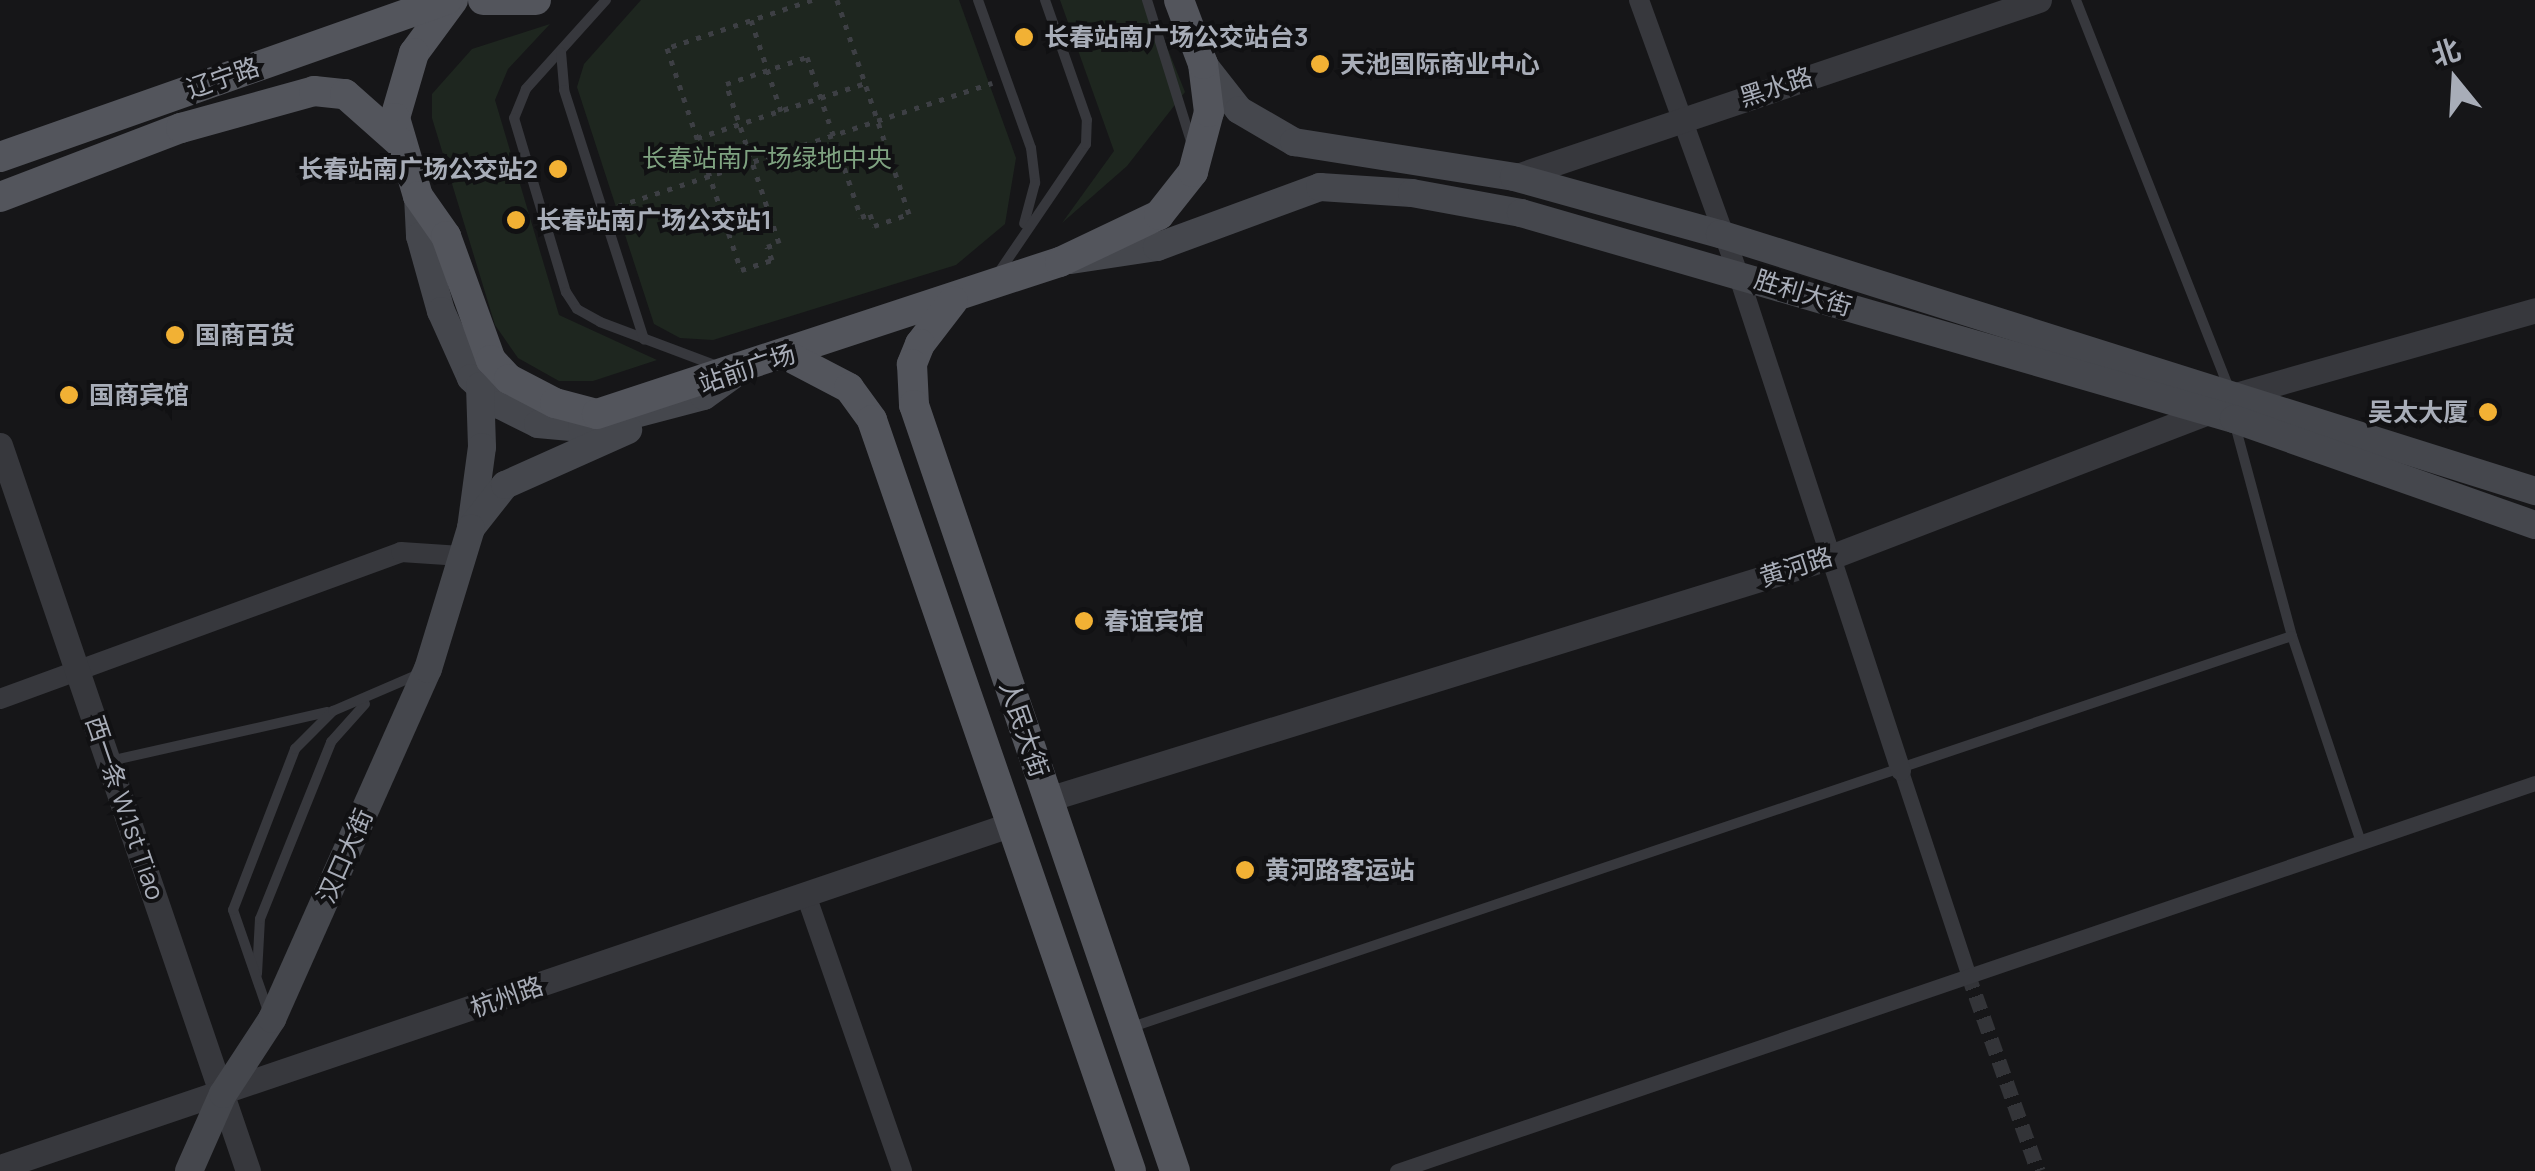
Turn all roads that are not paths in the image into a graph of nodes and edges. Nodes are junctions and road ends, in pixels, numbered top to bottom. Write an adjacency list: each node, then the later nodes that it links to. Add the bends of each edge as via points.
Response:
1 (450, 0): 15 (main road, 站前广场, via 403,79 396,118); 16 (main road, 辽宁路)
2 (483, 0): 3 (main road)
3 (536, 0)
4 (606, 0): 12 (lane)
5 (978, 0): 21 (lane, via 1030,148 1034,183)
6 (1044, 0): 21 (lane, via 1087,120 1086,144)
7 (1146, 0): 17 (lane, via 1190,131)
8 (1180, 0): 13 (main road, 站前广场)
9 (1640, 0): 14 (street)
10 (2039, 0): 14 (street, 黑水路)
11 (2076, 0): 32 (lane)
12 (560, 52): 28 (lane, via 564,90); 28 (lane, via 526,89 514,118 566,292 577,309)
13 (1202, 64): 17 (main road, 站前广场, via 1209,112); 18 (main road, 胜利大街, via 1239,110 1294,142)
14 (1682, 118): 18 (street, 黑水路); 22 (street)
15 (400, 142): 19 (main road, 站前广场); 20 (main road, 辽宁路, via 345,94 314,91 181,128)
16 (0, 158)
17 (1193, 172): 23 (main road, 站前广场, via 1140,229)
18 (1514, 178): 22 (main road, 胜利大街)
19 (418, 196): 30 (main road, 站前广场, via 446,236 480,341 509,379 565,407 597,414); 31 (main road, via 420,236 441,311)
20 (0, 198)
21 (1022, 230): 25 (lane)
22 (1720, 234): 24 (street); 32 (main road, 胜利大街)
23 (1060, 262): 24 (main road, 胜利大街, via 1157,246 1320,187 1412,193 1522,213); 25 (main road, 站前广场)
24 (1738, 274): 34 (main road, 胜利大街); 40 (street)
25 (992, 284): 26 (main road, 站前广场)
26 (958, 296): 29 (main road, 站前广场); 50 (main road, 人民大街, via 920,344 912,364 914,405)
27 (2535, 310): 32 (street)
28 (644, 338): 30 (lane)
29 (786, 355): 30 (main road, 站前广场); 51 (main road, 人民大街, via 849,388 872,420)
30 (736, 372): 33 (main road, via 704,396)
31 (480, 386): 33 (main road, via 538,424 582,428); 38 (main road, via 482,447)
32 (2233, 408): 34 (main road, 胜利大街); 36 (main road, 胜利大街); 37 (main road, 胜利大街); 41 (lane)
33 (648, 414): 38 (main road, via 608,442 535,466 505,485)
34 (2206, 414): 40 (street, 黄河路)
35 (0, 445): 43 (street, 西一条 W.1st Tiao)
36 (2535, 490)
37 (2535, 525)
38 (471, 528): 39 (main road, 汉口大街)
39 (462, 556): 42 (main road, 汉口大街); 43 (street, via 401,552)
40 (1828, 558): 48 (street); 50 (street, 黄河路)
41 (2292, 636): 48 (lane); 52 (lane)
42 (428, 668): 44 (lane); 56 (main road, 汉口大街)
43 (78, 670): 45 (street); 47 (street, 西一条 W.1st Tiao)
44 (378, 695): 46 (lane); 55 (lane, via 354,710 330,742 260,918 254,948)
45 (0, 699)
46 (334, 711): 47 (lane); 55 (lane, via 295,749 238,886 233,910)
47 (109, 762): 58 (street, 西一条 W.1st Tiao)
48 (1901, 771): 54 (street); 57 (lane)
49 (2535, 783): 52 (street)
50 (1048, 799): 57 (main road, 人民大街)
51 (1012, 824): 53 (street, 杭州路); 63 (main road, 人民大街)
52 (2361, 842): 54 (street)
53 (806, 895): 58 (street, 杭州路); 62 (street)
54 (1968, 974): 65 (street)
55 (259, 987): 56 (lane)
56 (272, 1019): 58 (main road, 汉口大街)
57 (1126, 1029): 64 (main road, 人民大街)
58 (223, 1094): 59 (street, 杭州路); 60 (main road, 汉口大街); 61 (street, 西一条 W.1st Tiao)
59 (0, 1167)
60 (189, 1171)
61 (248, 1171)
62 (902, 1171)
63 (1131, 1171)
64 (1175, 1171)
65 (1396, 1171)

